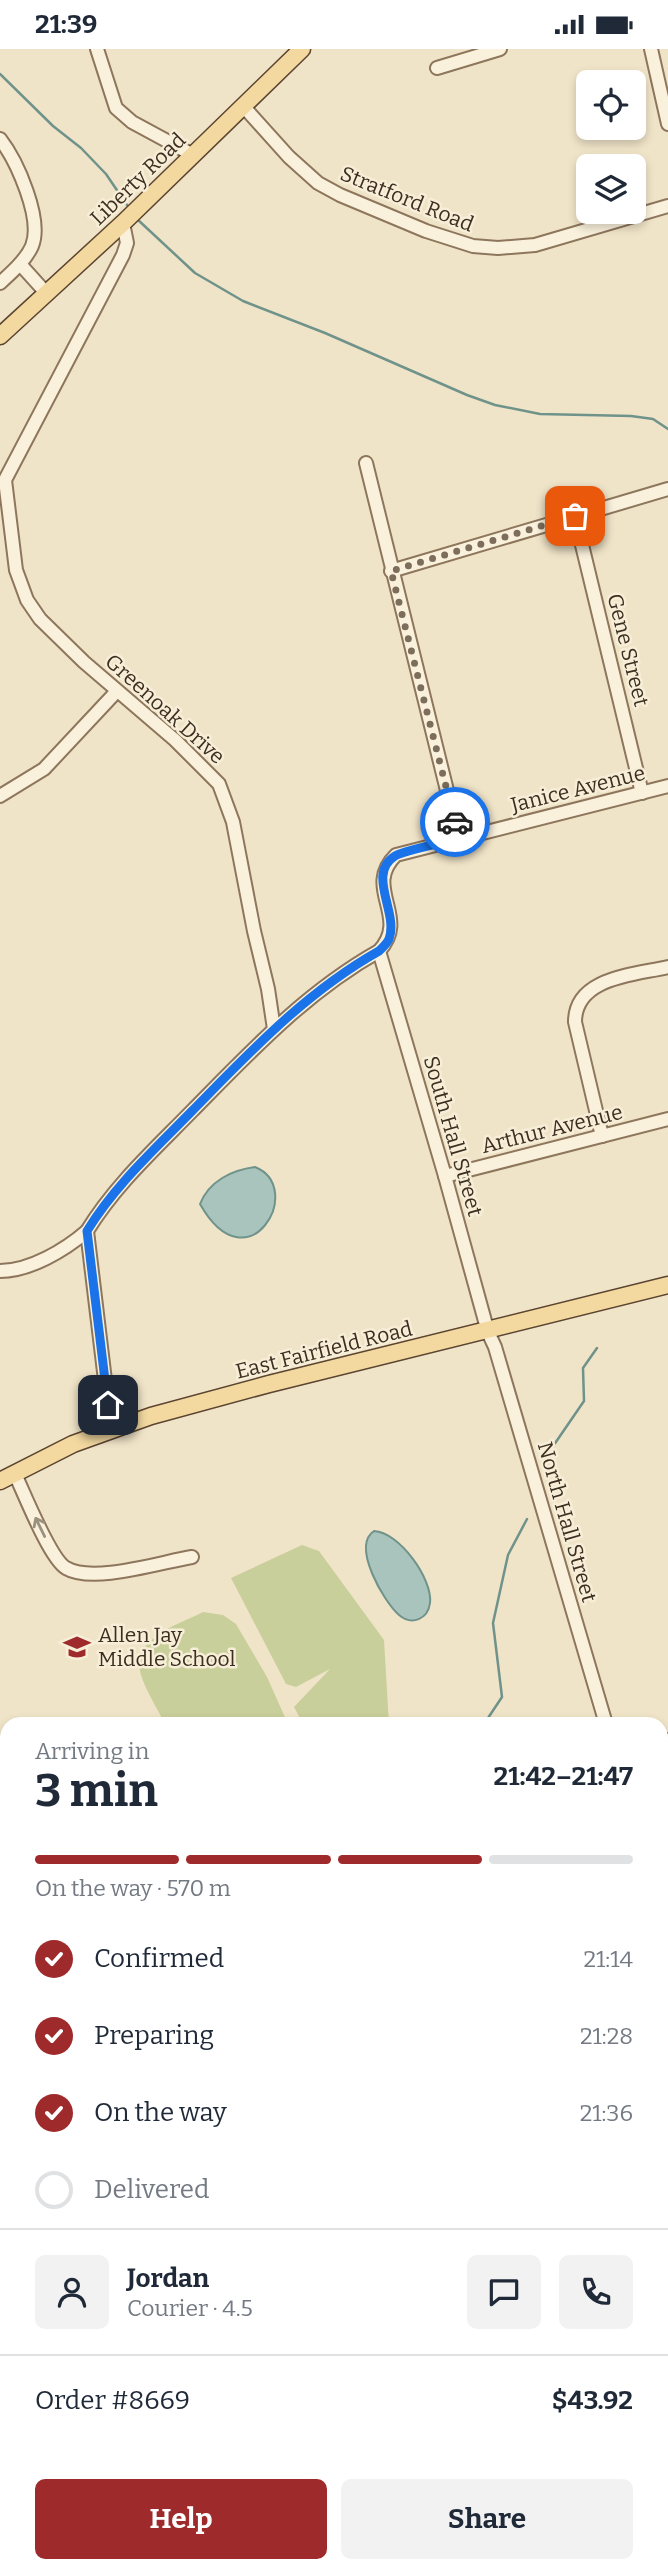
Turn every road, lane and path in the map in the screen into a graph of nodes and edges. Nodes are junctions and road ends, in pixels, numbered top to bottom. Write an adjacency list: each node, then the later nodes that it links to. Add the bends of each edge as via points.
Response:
1 (97, 49): 9 (street, via 116,108 132,122)
2 (302, 49): 6 (main road, Liberty Road)
3 (500, 49): 5 (street)
4 (651, 49): 7 (street)
5 (437, 68)
6 (244, 107): 9 (main road, Liberty Road); 10 (street, Stratford Road, via 318,183 426,231 473,246 535,245)
7 (668, 124)
8 (0, 139): 12 (street, via 14,163 34,222 32,247)
9 (193, 155): 11 (main road, Liberty Road)
10 (668, 206)
11 (123, 223): 14 (main road, Liberty Road); 17 (street, Greenoak Drive, via 127,243 123,255)
12 (20, 264): 13 (street); 14 (street)
13 (0, 283)
14 (47, 294): 15 (main road, Liberty Road)
15 (0, 336)
16 (366, 463): 20 (street)
17 (3, 479): 21 (street, Greenoak Drive, via 16,571 31,608)
18 (668, 489): 19 (street)
19 (575, 516): 20 (street); 23 (street, Gene Street)
20 (391, 571): 25 (street)
21 (117, 691): 24 (street, via 44,769); 28 (street, Greenoak Drive, via 219,784 233,822)
22 (668, 786): 23 (street, Janice Avenue)
23 (642, 793): 25 (street, Janice Avenue)
24 (0, 796)
25 (459, 839): 26 (street, Janice Avenue, via 396,855 387,864 382,876 391,929)
26 (379, 951): 28 (street); 31 (street, South Hall Street)
27 (668, 967): 30 (street, via 597,985 578,1004 575,1022)
28 (274, 1029): 32 (street, via 127,1177)
29 (668, 1119): 30 (street, Arthur Avenue)
30 (602, 1136): 31 (street, Arthur Avenue)
31 (445, 1176): 35 (street, South Hall Street)
32 (87, 1231): 33 (street, via 38,1261); 36 (street)
33 (0, 1271)
34 (667, 1290): 35 (main road, East Fairfield Road)
35 (488, 1332): 36 (main road, East Fairfield Road, via 243,1391); 39 (street, North Hall Street)
36 (111, 1430): 37 (main road, East Fairfield Road)
37 (7, 1478): 38 (street, one-way to 37, via 141,1568 86,1575 75,1572 54,1555)
38 (192, 1557)
39 (604, 1717)

